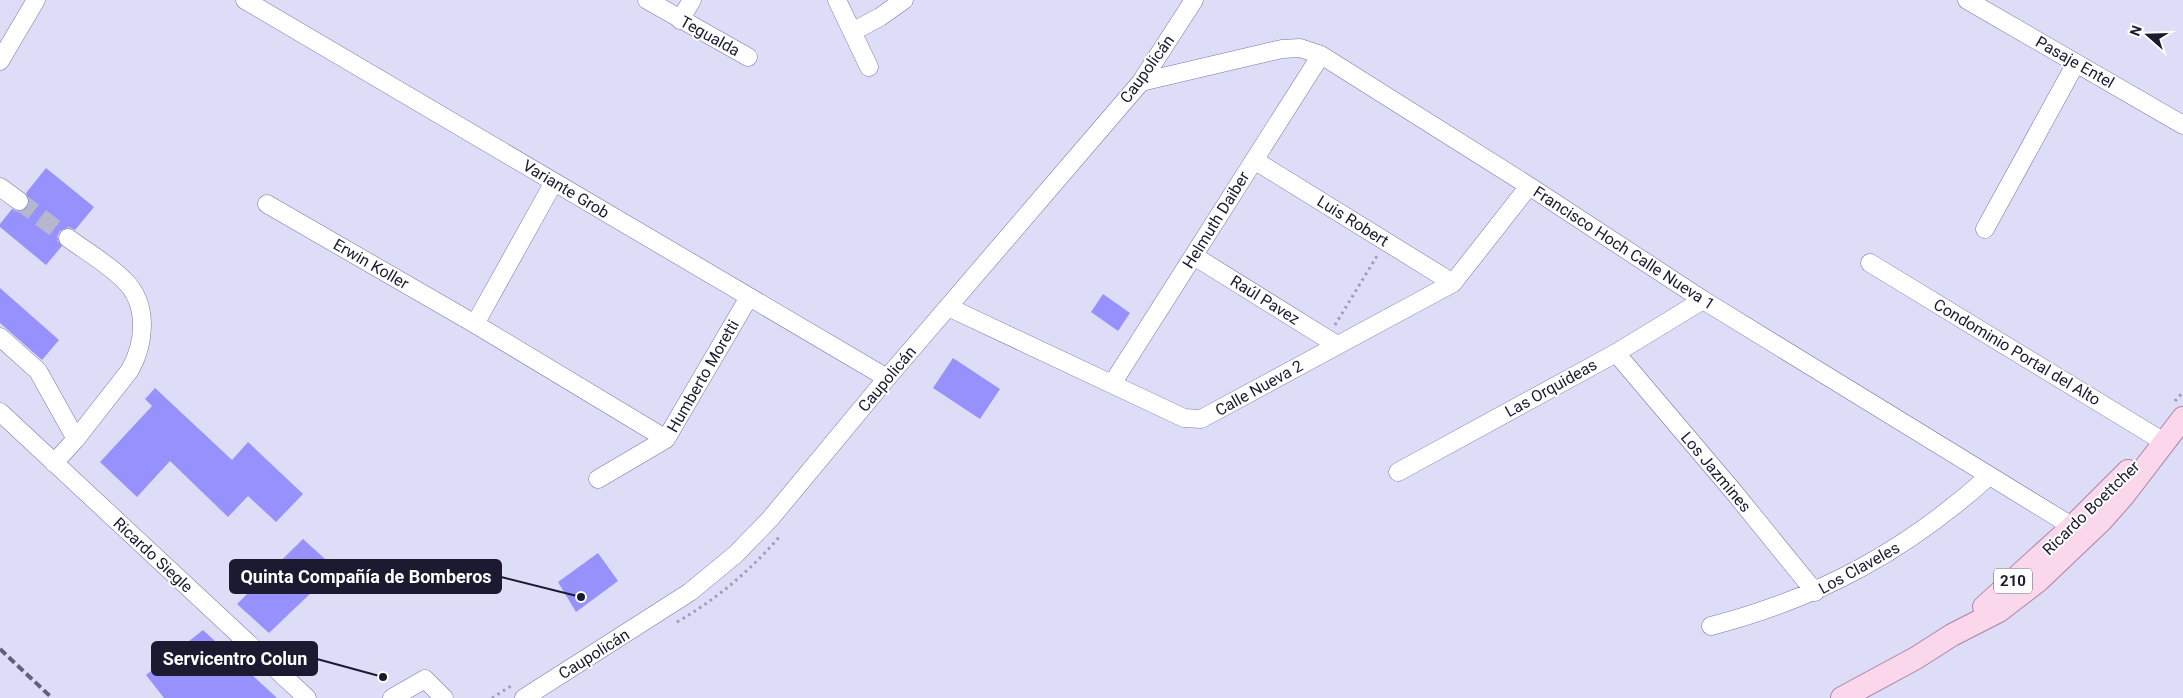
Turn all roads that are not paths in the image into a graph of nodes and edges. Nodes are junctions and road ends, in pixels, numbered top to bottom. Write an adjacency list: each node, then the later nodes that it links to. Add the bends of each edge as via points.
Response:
1 (36, 0): 13 (street)
2 (245, 0): 19 (street, Variante Grob)
3 (647, 0): 9 (street, Tegualda)
4 (692, 0): 9 (street)
5 (837, 0): 10 (street)
6 (904, 0): 10 (street)
7 (1194, 0): 16 (street, Caupolicán)
8 (1967, 0): 14 (street, Pasaje Entel)
9 (680, 20): 12 (street, Tegualda)
10 (852, 32): 15 (street)
11 (1321, 55): 16 (street, Francisco Hoch Calle Nueva 1, via 1300,48 1282,49); 18 (street, Helmuth Daiber); 20 (street, Francisco Hoch Calle Nueva 1)
12 (748, 58)
13 (0, 61)
14 (2076, 63): 17 (street, Pasaje Entel); 24 (street)
15 (869, 67)
16 (1141, 82): 31 (street, Caupolicán)
17 (2183, 125)
18 (1254, 160): 26 (street, Helmuth Daiber); 28 (street, Luis Robert)
19 (554, 182): 29 (street, Variante Grob); 32 (street)
20 (1529, 186): 28 (street, Calle Nueva 2); 30 (street, Francisco Hoch Calle Nueva 1)
21 (0, 187): 22 (street)
22 (19, 201)
23 (267, 204): 32 (street, Erwin Koller)
24 (1985, 230)
25 (68, 238): 40 (street, via 125,281 137,299 143,334 130,370)
26 (1194, 256): 34 (street, Raúl Pavez); 37 (street, Helmuth Daiber)
27 (1870, 263): 42 (street, Condominio Portal del Alto)
28 (1453, 283): 34 (street, Calle Nueva 2)
29 (749, 297): 36 (street, Variante Grob); 41 (street, Humberto Moretti)
30 (1703, 300): 35 (street, Las Orquideas); 45 (street, Francisco Hoch Calle Nueva 1)
31 (948, 307): 36 (street, Caupolicán); 37 (street, Calle Nueva 2)
32 (475, 324): 41 (street, Erwin Koller)
33 (0, 337): 40 (street, via 38,371)
34 (1332, 341): 37 (street, Calle Nueva 2, via 1200,419 1184,418)
35 (1616, 353): 44 (street, Las Orquideas); 48 (street, Los Jazmines)
36 (887, 378): 53 (street, Caupolicán, via 770,519 731,559 675,602)
37 (1112, 384)
38 (0, 412): 43 (street, Ricardo Siegle)
39 (2183, 418): 42 (main road, Ricardo Boettcher / 210)
40 (76, 439): 43 (street)
41 (666, 439): 46 (street, Humberto Moretti)
42 (2164, 442): 47 (main road, Ricardo Boettcher / 210, via 2124,495)
43 (54, 463): 50 (street, Ricardo Siegle)
44 (1398, 472)
45 (1989, 476): 47 (street, Francisco Hoch Calle Nueva 1); 48 (street, Los Claveles, via 1907,542)
46 (598, 479)
47 (2080, 531): 54 (main road, Ricardo Boettcher / 210, via 1952,635)
48 (1815, 592): 49 (street, Los Claveles)
49 (1711, 626)
50 (307, 698)
51 (392, 698): 52 (street, via 425,679)
52 (444, 698)
53 (524, 698)
54 (1842, 698)

